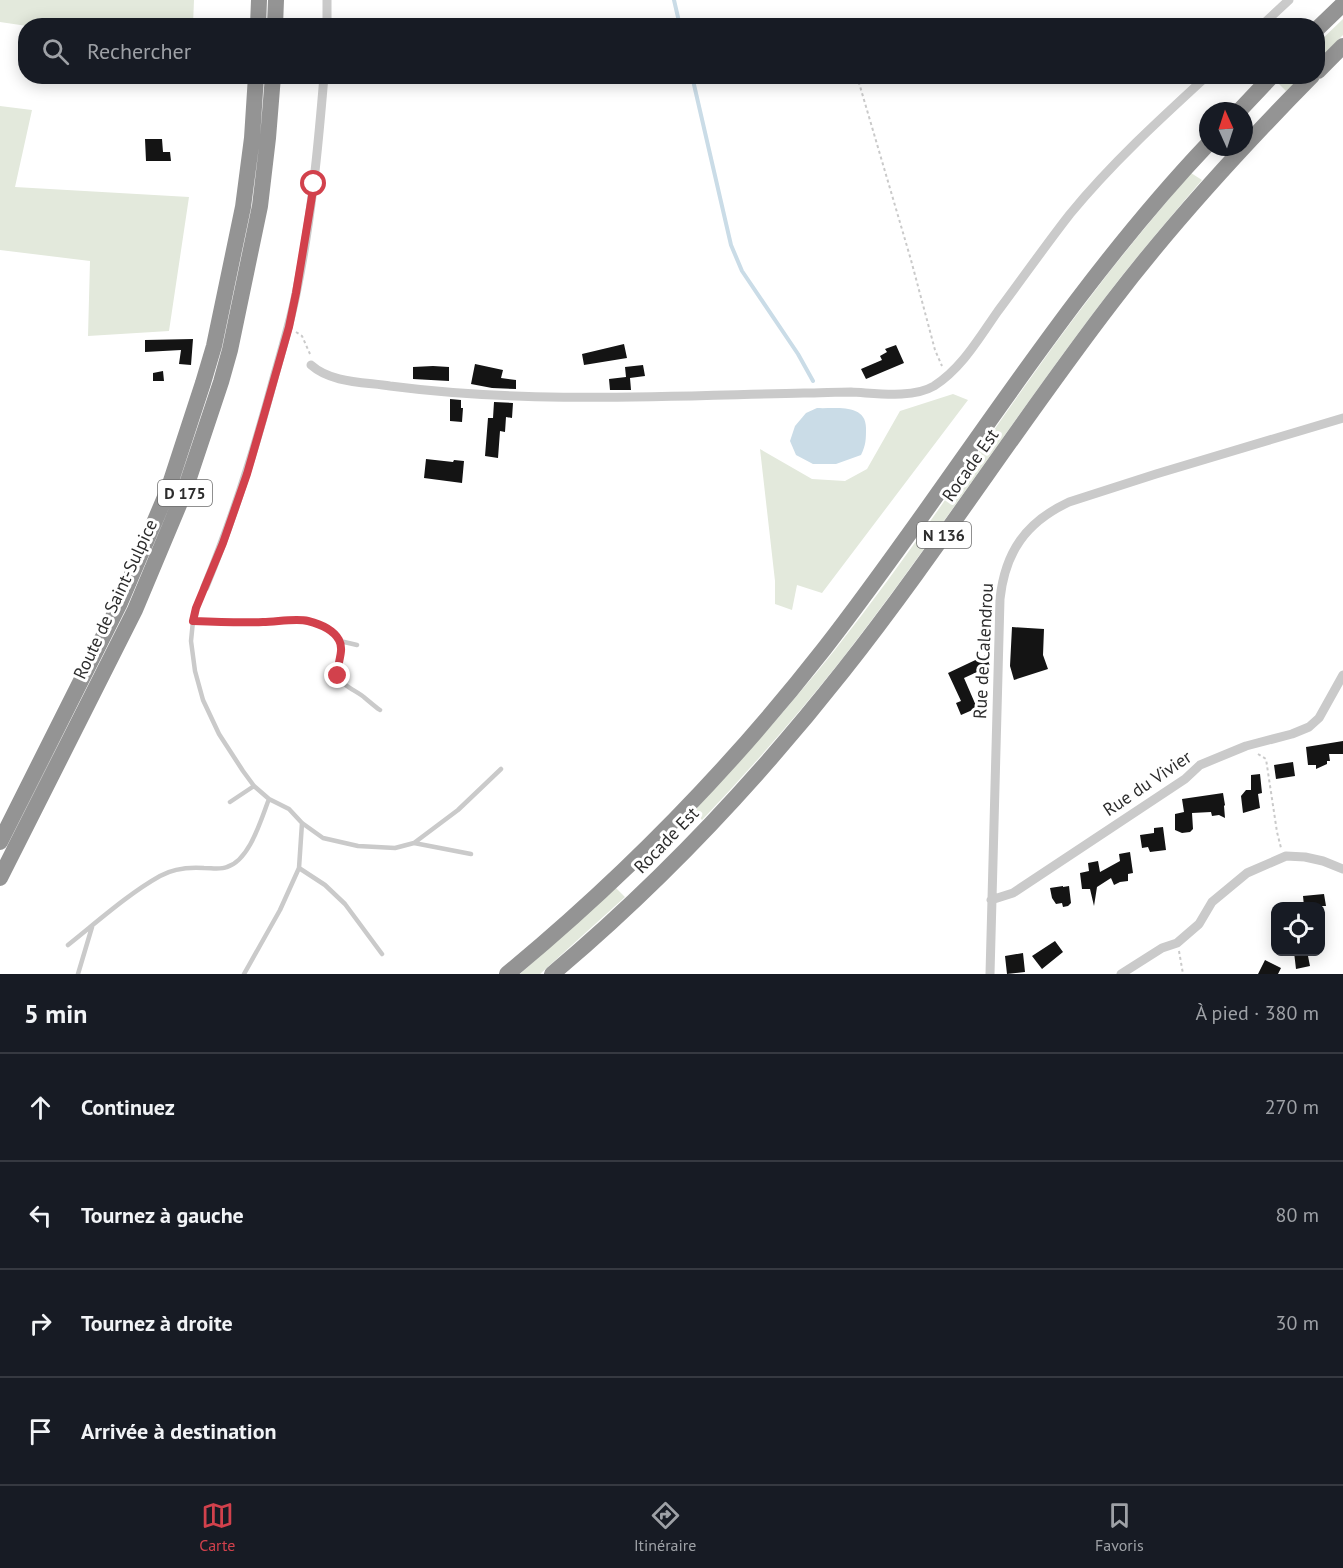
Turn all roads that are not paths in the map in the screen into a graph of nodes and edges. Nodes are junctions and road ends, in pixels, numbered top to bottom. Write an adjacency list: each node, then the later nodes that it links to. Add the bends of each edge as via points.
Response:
1 (259, 0): 6 (highway)
2 (276, 0): 7 (highway)
3 (327, 0): 8 (street)
4 (1289, 0): 9 (street)
5 (1343, 4): 10 (highway)
6 (258, 18)
7 (275, 18)
8 (327, 18)
9 (1270, 18)
10 (1325, 21)
11 (1343, 46): 12 (highway)
12 (1325, 63)
13 (255, 84): 34 (highway, Route de Saint-Sulpice / D 175, via 243,207 213,346 168,490 119,605)
14 (272, 84): 39 (highway, Route de Saint-Sulpice / D 175, via 260,206 230,350 184,493 135,610)
15 (323, 84): 23 (street, via 314,184 289,327 247,474)
16 (1199, 84): 21 (street, via 1130,149 1071,213 962,362 931,388 908,394 508,396 347,380 321,373)
17 (1264, 84): 19 (highway)
18 (1304, 84): 47 (highway, Rocade Est / N 136, via 1202,193 1113,301 932,552 800,724 691,844)
19 (1247, 102)
20 (1199, 154): 46 (highway, Rocade Est / N 136, via 1089,285 908,537 781,702 624,870)
21 (311, 365)
22 (1343, 418): 40 (street, Rue de Calendrou, via 1077,499 1057,507 1021,538 1008,560 1000,599)
23 (205, 586): 24 (lane)
24 (193, 621): 25 (lane, via 306,621 325,626); 30 (lane, via 190,641 203,700 219,734)
25 (340, 641): 26 (lane); 28 (lane, via 338,676)
26 (357, 645)
27 (1343, 675): 40 (street, Rue du Vivier, via 1319,718 1309,727 1200,765 1013,893)
28 (380, 710)
29 (501, 769): 35 (lane, via 458,810)
30 (254, 786): 31 (lane); 32 (lane)
31 (268, 799): 33 (lane, via 289,809); 41 (lane, via 257,831 235,864 220,869 172,870)
32 (230, 802)
33 (302, 824): 35 (lane, via 323,838 358,846 395,848); 37 (lane)
34 (0, 842)
35 (414, 843): 36 (lane)
36 (471, 854)
37 (298, 868): 43 (lane, via 345,904); 45 (lane, via 280,910)
38 (1343, 869): 49 (street, via 1305,857 1284,857 1247,873 1212,902 1199,924 1177,943)
39 (0, 878)
40 (991, 900): 48 (street, Rue de Calendrou)
41 (92, 927): 42 (lane); 44 (lane)
42 (68, 945)
43 (382, 954)
44 (78, 974)
45 (244, 974)
46 (507, 974)
47 (552, 974)
48 (990, 974)
49 (1121, 974)

